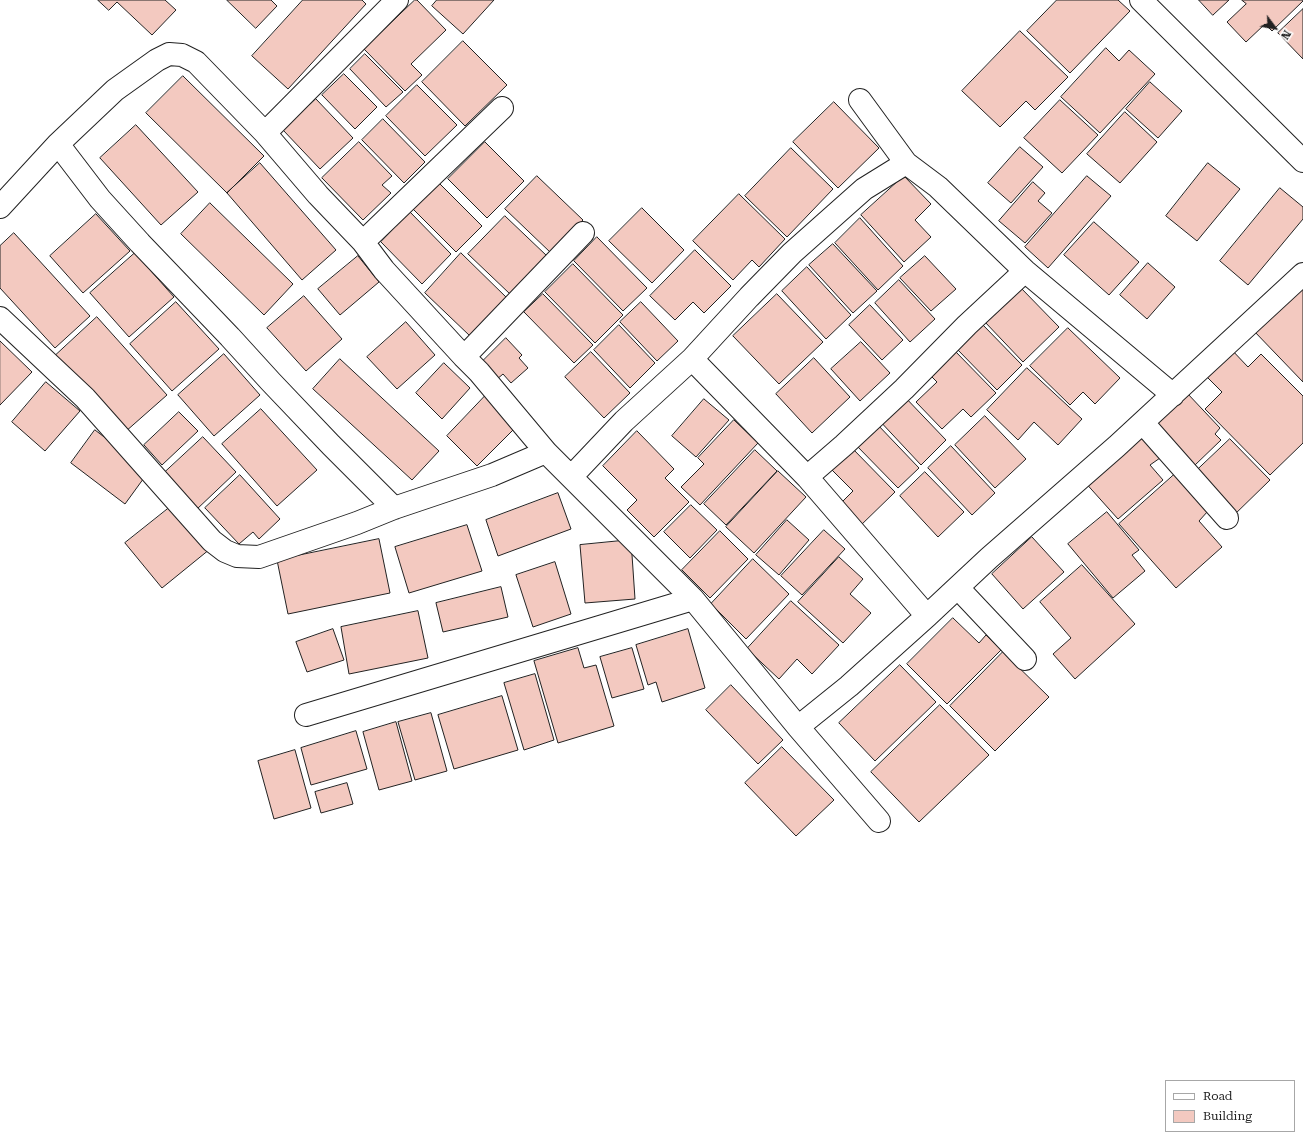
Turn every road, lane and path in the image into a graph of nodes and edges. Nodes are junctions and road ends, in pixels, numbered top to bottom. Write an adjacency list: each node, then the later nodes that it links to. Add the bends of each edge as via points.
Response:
1 (397, 0): 5 (main road)
2 (1141, 0): 7 (main road)
3 (860, 100): 8 (main road)
4 (502, 108): 11 (main road)
5 (265, 133): 6 (main road, via 196,62 182,55 169,54 115,90); 11 (main road, via 318,195)
6 (58, 144): 9 (main road); 22 (main road, via 100,199 140,243)
7 (1303, 161)
8 (906, 162): 12 (main road, via 938,187); 16 (main road, via 864,189 792,253)
9 (0, 207)
10 (583, 233): 15 (main road)
11 (363, 242): 15 (main road, via 384,270)
12 (1025, 271): 17 (main road); 21 (main road, via 904,389)
13 (1303, 274): 17 (main road)
14 (0, 318): 22 (main road, via 85,398 212,541 225,551 237,556 259,557)
15 (464, 357): 19 (main road)
16 (692, 359): 20 (main road, via 624,421); 21 (main road)
17 (1173, 395): 18 (main road)
18 (1143, 423): 23 (main road); 24 (main road)
19 (546, 452): 20 (main road); 22 (main road, via 492,475)
20 (571, 477): 25 (main road)
21 (807, 477): 26 (main road)
22 (394, 508)
23 (1227, 518)
24 (958, 588): 26 (main road); 27 (main road)
25 (693, 599): 28 (main road); 29 (main road)
26 (927, 616): 29 (main road)
27 (1026, 659)
28 (306, 715)
29 (798, 727): 30 (main road)
30 (878, 821)

